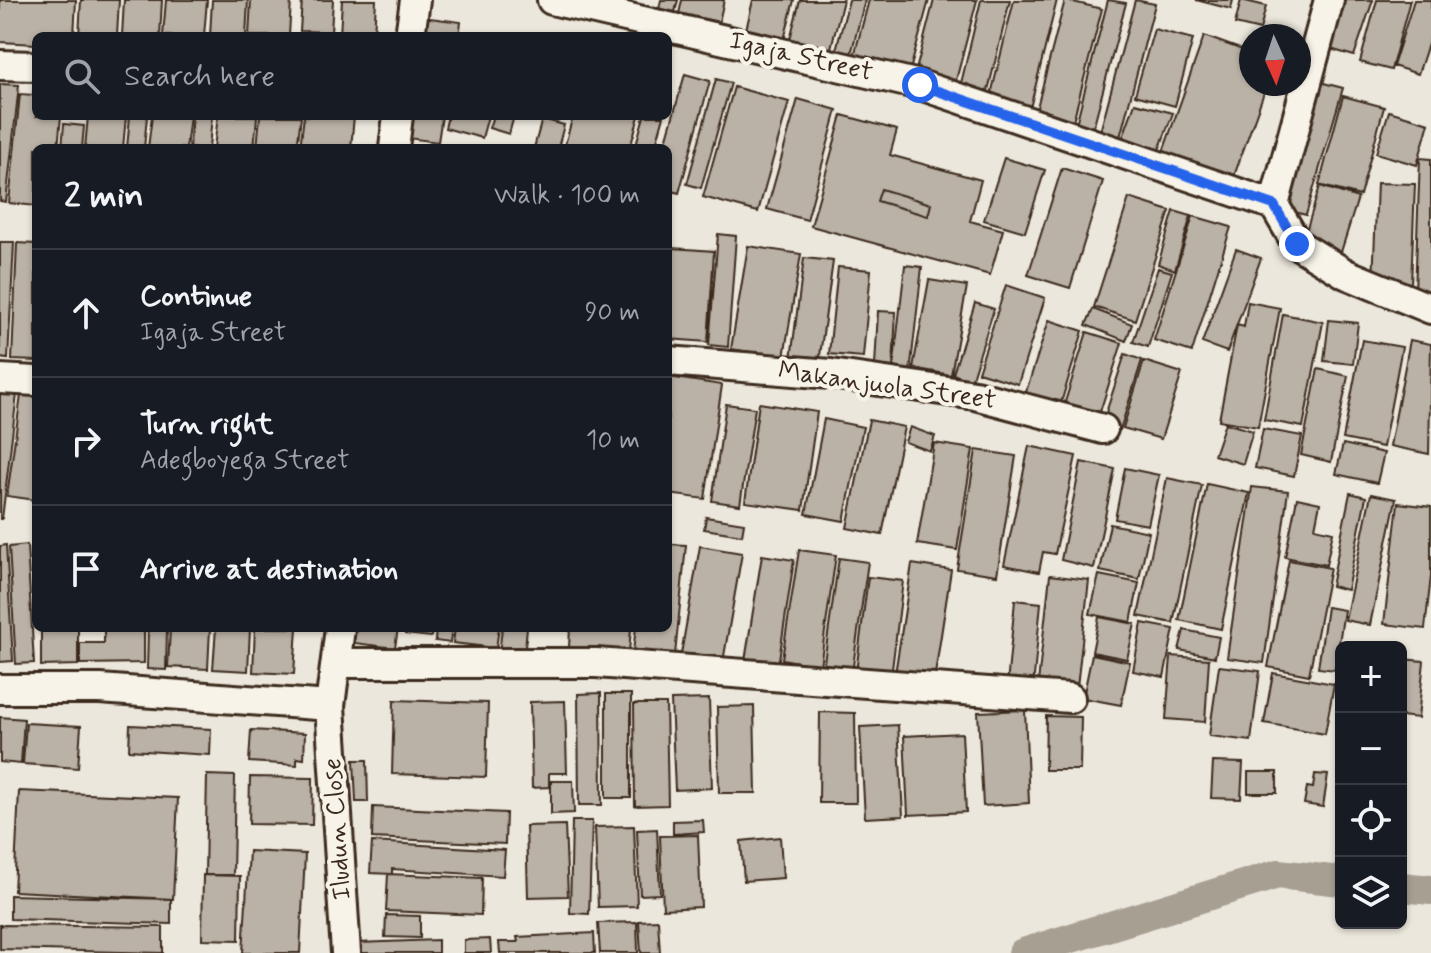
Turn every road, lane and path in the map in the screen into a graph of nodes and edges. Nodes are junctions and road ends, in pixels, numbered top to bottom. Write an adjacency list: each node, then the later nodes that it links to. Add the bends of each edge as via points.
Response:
1 (415, 0): 4 (street)
2 (552, 0): 9 (street, Igaja Street, via 920,85)
3 (1329, 0): 9 (street)
4 (411, 32)
5 (0, 65): 6 (street)
6 (32, 66)
7 (398, 120): 8 (street)
8 (394, 144)
9 (1274, 205): 10 (street, via 1297,244 1346,274)
10 (1431, 309)
11 (672, 361): 14 (street, Makanjuola Street, via 831,374 975,395)
12 (0, 379): 13 (street)
13 (32, 381)
14 (1103, 429)
15 (340, 632): 16 (street, Iludun Close)
16 (336, 663): 18 (street, via 596,663); 19 (street, Iludun Close)
17 (0, 689): 19 (street, via 100,689)
18 (1070, 698)
19 (330, 706): 20 (street, Iludun Close)
20 (346, 953)

